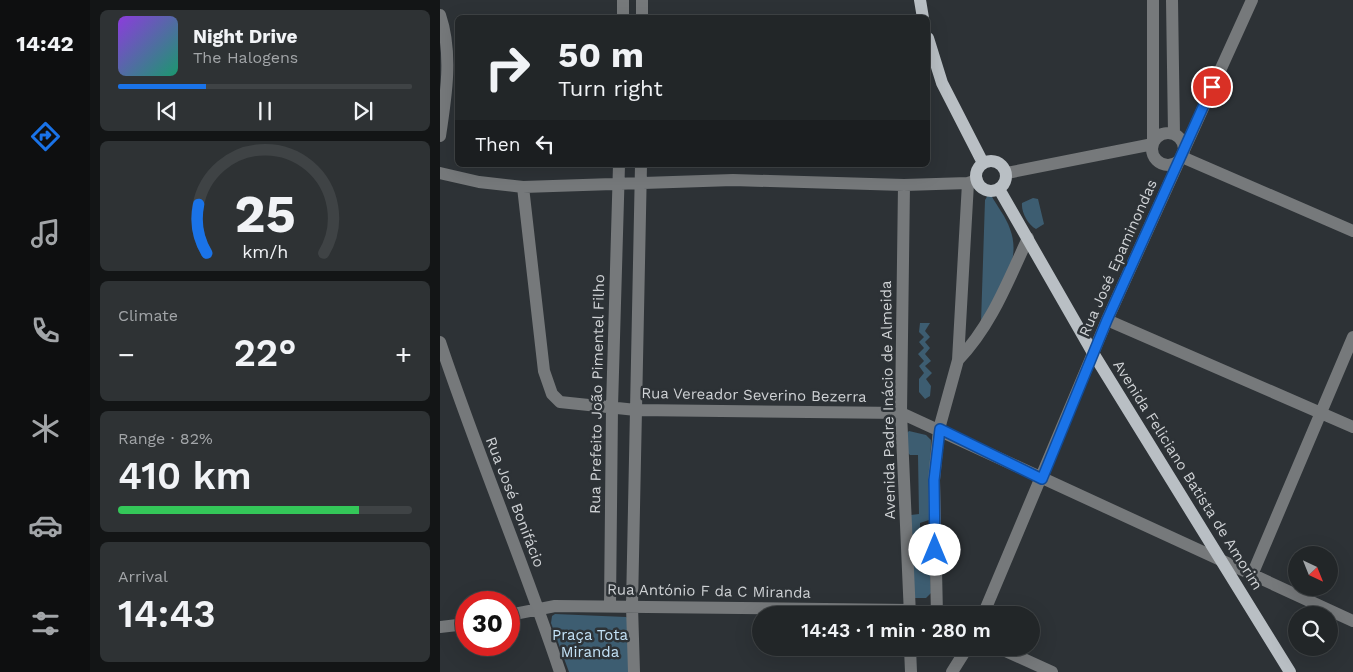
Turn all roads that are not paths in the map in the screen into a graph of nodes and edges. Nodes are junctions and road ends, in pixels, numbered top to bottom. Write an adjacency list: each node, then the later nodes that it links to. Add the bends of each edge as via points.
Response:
1 (623, 0): 7 (street)
2 (642, 0): 8 (street)
3 (920, 0): 9 (main road)
4 (1153, 0): 15 (street)
5 (1172, 0): 13 (street)
6 (1252, 0): 16 (street, Rua José Epaminondas)
7 (623, 15)
8 (642, 15)
9 (922, 15)
10 (441, 24): 12 (street)
11 (930, 44): 17 (main road, via 942,83)
12 (448, 64): 14 (street)
13 (1174, 134): 15 (street, via 1159,136); 16 (street, via 1184,143)
14 (440, 136)
15 (1153, 144): 18 (street, via 1153,154); 22 (street)
16 (1182, 157): 18 (street, via 1174,164); 27 (street, Rua José Epaminondas); 30 (street)
17 (983, 162): 22 (main road, via 998,161); 23 (main road)
18 (1159, 162): 27 (street)
19 (619, 167): 24 (street, Rua Prefeito João Pimentel Filho)
20 (642, 167): 25 (street)
21 (440, 173): 28 (street)
22 (1006, 173): 29 (main road, via 1005,182)
23 (972, 182): 26 (street); 29 (main road, via 985,190); 36 (street)
24 (619, 183): 25 (street); 28 (street); 37 (street, Rua Prefeito João Pimentel Filho)
25 (642, 184): 26 (street, via 733,180); 38 (street)
26 (904, 185): 40 (street, Avenida Padre Inácio de Almeida)
27 (1168, 186): 32 (street, Rua José Epaminondas)
28 (523, 187): 37 (street, Rua Vereador Severino Bezerra, via 536,314 548,384 555,398 562,403)
29 (999, 189): 31 (main road, Avenida Feliciano Batista de Amorim)
30 (1353, 231)
31 (1028, 238): 35 (main road, Avenida Feliciano Batista de Amorim); 36 (street, via 997,306 980,335)
32 (1107, 320): 35 (street, Rua José Epaminondas); 39 (street)
33 (1353, 337): 39 (street)
34 (440, 342): 51 (street, Rua José Bonifácio)
35 (1094, 353): 43 (street, Rua José Epaminondas); 44 (main road, Avenida Feliciano Batista de Amorim)
36 (958, 360): 42 (street)
37 (612, 407): 38 (street, Rua Vereador Severino Bezerra); 46 (street, Rua Prefeito João Pimentel Filho)
38 (636, 410): 40 (street, Rua Vereador Severino Bezerra); 47 (street)
39 (1320, 412): 41 (street); 45 (street)
40 (901, 413): 42 (street, Rua Vereador Severino Bezerra); 48 (street, Avenida Padre Inácio de Almeida)
41 (1353, 427)
42 (940, 429): 43 (street, Rua Vereador Severino Bezerra); 49 (street, via 934,480)
43 (1042, 479): 44 (street, Rua Vereador Severino Bezerra); 50 (street, Rua José Epaminondas)
44 (1223, 561): 45 (street, Rua Vereador Severino Bezerra); 65 (main road, Avenida Feliciano Batista de Amorim)
45 (1252, 575): 54 (street, Rua Vereador Severino Bezerra)
46 (610, 606): 47 (street, Rua António F da C Miranda); 51 (street, Rua António F da C Miranda)
47 (632, 606): 52 (street, Rua António F da C Miranda); 61 (street)
48 (910, 606)
49 (937, 606)
50 (987, 606)
51 (538, 608): 53 (street, Rua António F da C Miranda); 60 (street, Rua José Bonifácio)
52 (752, 609)
53 (520, 612)
54 (1353, 621)
55 (455, 625): 56 (street)
56 (440, 627)
57 (910, 656): 62 (street)
58 (962, 656): 63 (street)
59 (1017, 656): 64 (street)
60 (560, 672)
61 (634, 672)
62 (911, 672)
63 (952, 672)
64 (1052, 672)
65 (1290, 672)

